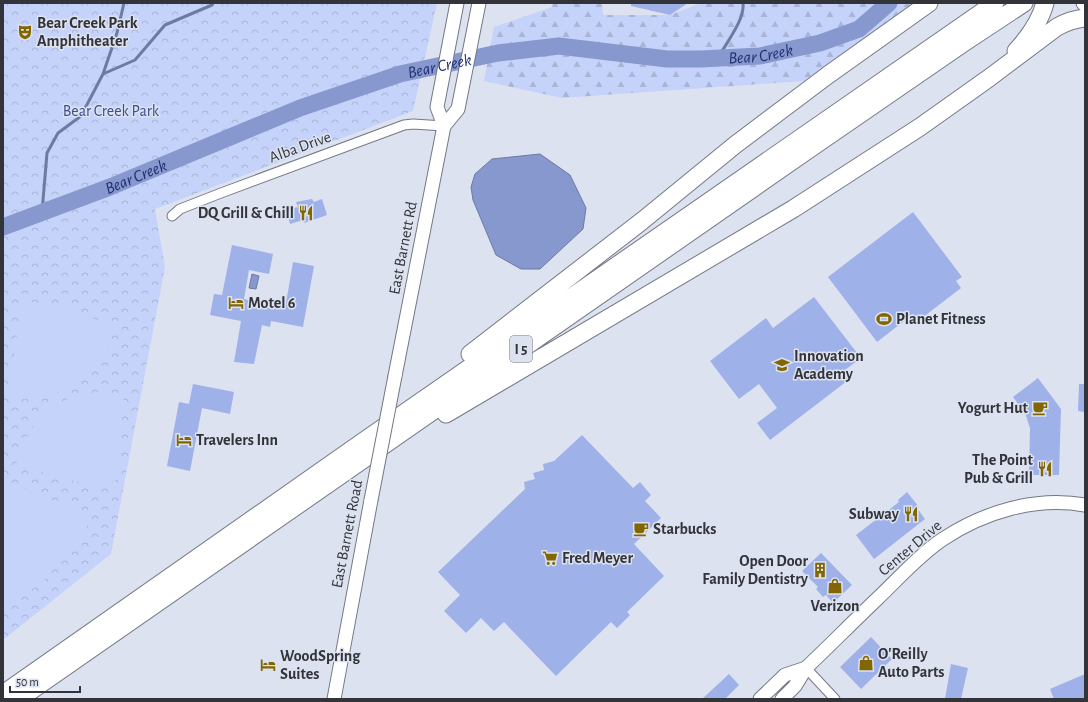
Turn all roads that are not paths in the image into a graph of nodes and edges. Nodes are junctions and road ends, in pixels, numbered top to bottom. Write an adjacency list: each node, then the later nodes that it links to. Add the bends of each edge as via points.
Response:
1 (457, 3): 9 (main road, via 437,107)
2 (479, 3): 9 (main road, East Barnett Rd, via 458,109)
3 (929, 3): 12 (highway, via 735,145)
4 (995, 3): 12 (highway, I 5)
5 (1024, 3): 13 (highway, I 5)
6 (1045, 3): 8 (highway, via 1029,37)
7 (1085, 18): 8 (highway, via 1057,27)
8 (989, 78): 13 (highway, via 920,127 793,209 414,433)
9 (444, 126): 10 (street, Alba Drive, via 404,125 180,209); 11 (main road, East Barnett Rd)
10 (172, 216)
11 (395, 376): 18 (main road, East Barnett Road, bridge)
12 (361, 443): 16 (highway, I 5)
13 (357, 464): 17 (highway, I 5)
14 (1085, 505): 15 (main road, Center Drive, via 1046,503 1018,506 958,530 925,554)
15 (806, 668): 19 (main road, Center Drive, via 785,675); 20 (main road, Center Drive, via 795,686); 21 (street)
16 (3, 694)
17 (19, 699)
18 (334, 699)
19 (760, 699)
20 (782, 699)
21 (835, 699)

